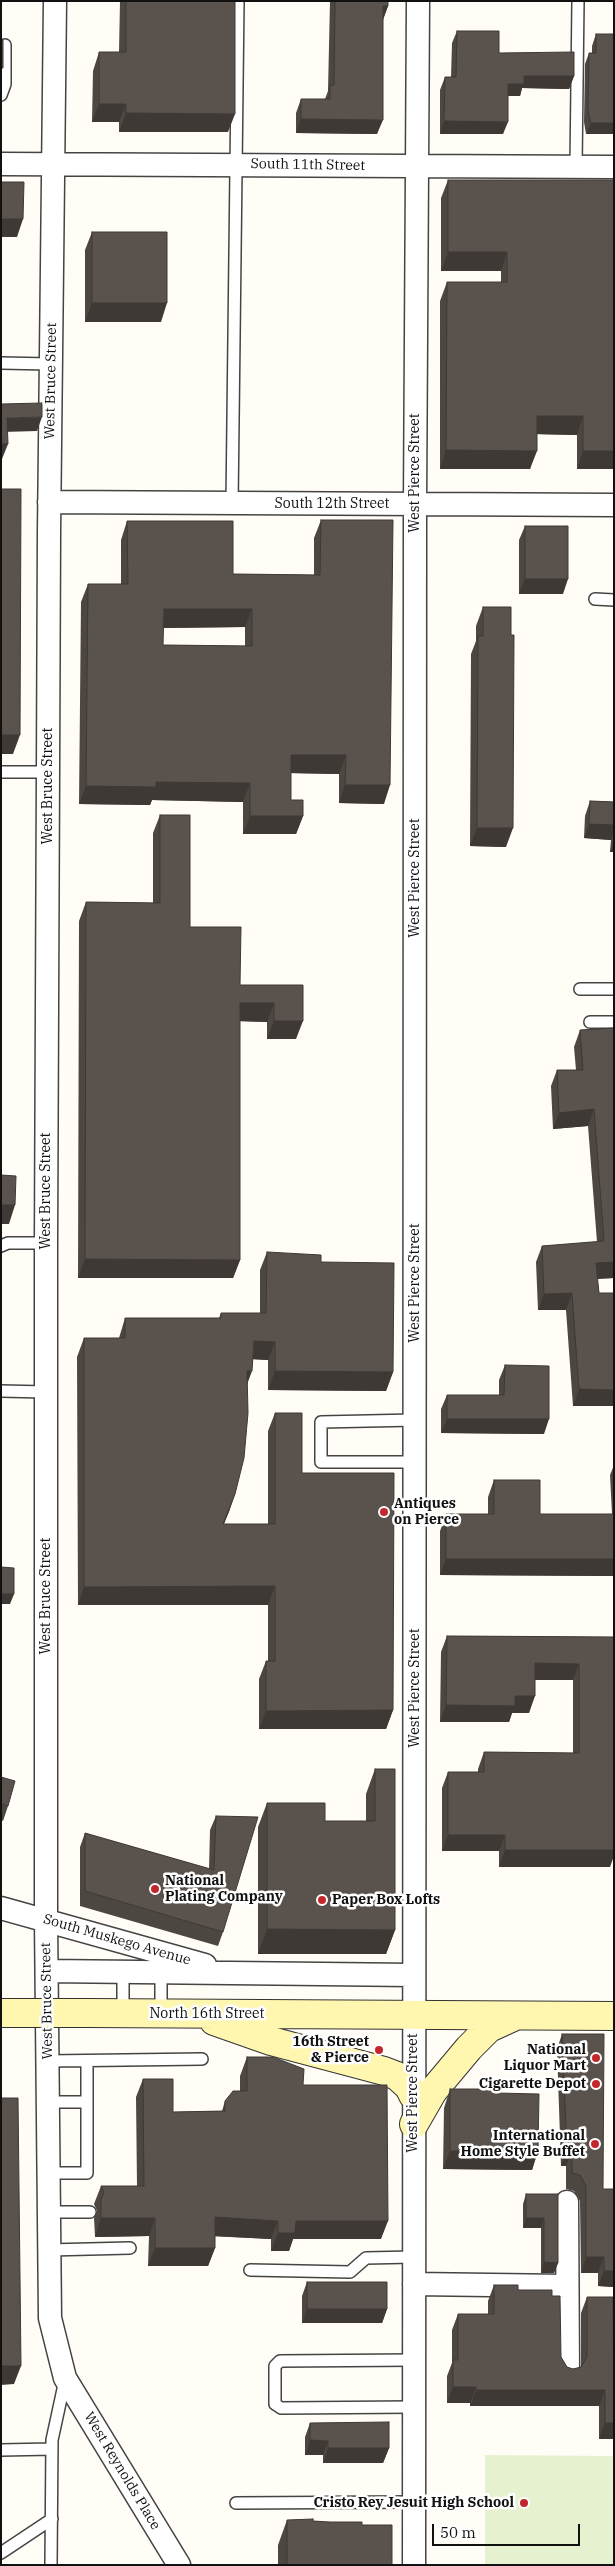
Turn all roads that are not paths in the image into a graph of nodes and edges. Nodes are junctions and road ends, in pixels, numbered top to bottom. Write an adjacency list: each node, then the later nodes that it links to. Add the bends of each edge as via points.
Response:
1 (55, 1): 8 (street, West Bruce Street)
2 (238, 1): 9 (lane)
3 (418, 1): 10 (street, West Pierce Street)
4 (578, 1): 11 (lane)
5 (5, 45): 6 (lane, via 5,84)
6 (1, 95)
7 (1, 164): 8 (street, South 11th Street)
8 (52, 164): 9 (street, South 11th Street); 14 (street, West Bruce Street)
9 (236, 164): 10 (street, South 11th Street); 16 (lane)
10 (418, 166): 11 (street, South 11th Street); 17 (street, West Pierce Street)
11 (576, 166): 12 (street, South 11th Street)
12 (614, 167)
13 (1, 363): 14 (lane)
14 (50, 364): 15 (street, West Bruce Street)
15 (50, 502): 16 (street, South 12th Street); 22 (street, West Bruce Street)
16 (232, 504): 17 (street, South 12th Street)
17 (415, 504): 18 (street, South 12th Street); 31 (street, West Pierce Street)
18 (614, 505)
19 (595, 599): 20 (lane)
20 (614, 600)
21 (1, 772): 22 (lane)
22 (48, 772): 27 (street, West Bruce Street)
23 (580, 989): 24 (lane)
24 (614, 989)
25 (590, 1022): 26 (lane)
26 (614, 1022)
27 (46, 1243): 28 (lane, via 8,1243); 30 (street, West Bruce Street)
28 (1, 1246)
29 (1, 1391): 30 (lane)
30 (46, 1392): 34 (street, West Bruce Street)
31 (415, 1420): 32 (street, West Pierce Street); 32 (lane, via 321,1422 321,1462)
32 (415, 1462): 39 (street, West Pierce Street)
33 (1, 1908): 34 (street, South Muskego Avenue)
34 (46, 1920): 35 (street, West Bruce Street); 38 (street, South Muskego Avenue)
35 (47, 1971): 36 (street, South Muskego Avenue); 49 (street, West Bruce Street)
36 (123, 1972): 37 (street, South Muskego Avenue); 41 (lane)
37 (161, 1972): 38 (street, South Muskego Avenue); 40 (lane)
38 (233, 1973): 39 (street, South Muskego Avenue)
39 (413, 1976): 44 (street, West Pierce Street)
40 (161, 2009)
41 (122, 2011)
42 (1, 2013): 43 (main road, North 16th Street, bridge)
43 (191, 2013): 44 (main road, North 16th Street); 50 (main road, via 290,2046 384,2071 397,2076)
44 (413, 2016): 45 (main road, North 16th Street); 50 (street, West Pierce Street)
45 (516, 2016): 46 (main road, North 16th Street); 53 (main road, via 489,2028 470,2048 433,2091)
46 (614, 2016)
47 (202, 2059): 48 (lane)
48 (87, 2060): 49 (lane); 52 (lane)
49 (48, 2061): 51 (street, West Bruce Street)
50 (413, 2095): 53 (street, West Pierce Street)
51 (48, 2102): 52 (lane); 54 (street, West Bruce Street)
52 (87, 2102): 54 (lane, via 87,2173)
53 (414, 2124): 60 (street, West Pierce Street)
54 (49, 2173): 56 (street, West Bruce Street)
55 (567, 2202): 63 (street)
56 (49, 2212): 57 (lane); 59 (street, West Bruce Street)
57 (90, 2212)
58 (130, 2248): 59 (lane)
59 (50, 2250): 66 (street, West Bruce Street, via 50,2318)
60 (413, 2257): 61 (lane, via 366,2258 350,2272); 62 (street, West Pierce Street)
61 (250, 2270)
62 (414, 2284): 63 (street); 64 (street, West Pierce Street)
63 (567, 2286): 65 (street)
64 (414, 2360): 67 (street, West Pierce Street); 67 (lane, via 280,2361 274,2366 275,2404 281,2408)
65 (568, 2372)
66 (65, 2378): 68 (lane); 75 (street, West Reynolds Place)
67 (414, 2407): 70 (street, West Pierce Street)
68 (52, 2449): 69 (lane); 72 (lane)
69 (1, 2450)
70 (414, 2502): 71 (lane); 76 (street, West Pierce Street)
71 (236, 2503)
72 (52, 2519): 73 (lane); 74 (lane)
73 (1, 2553)
74 (51, 2565)
75 (179, 2565)
76 (414, 2565)

